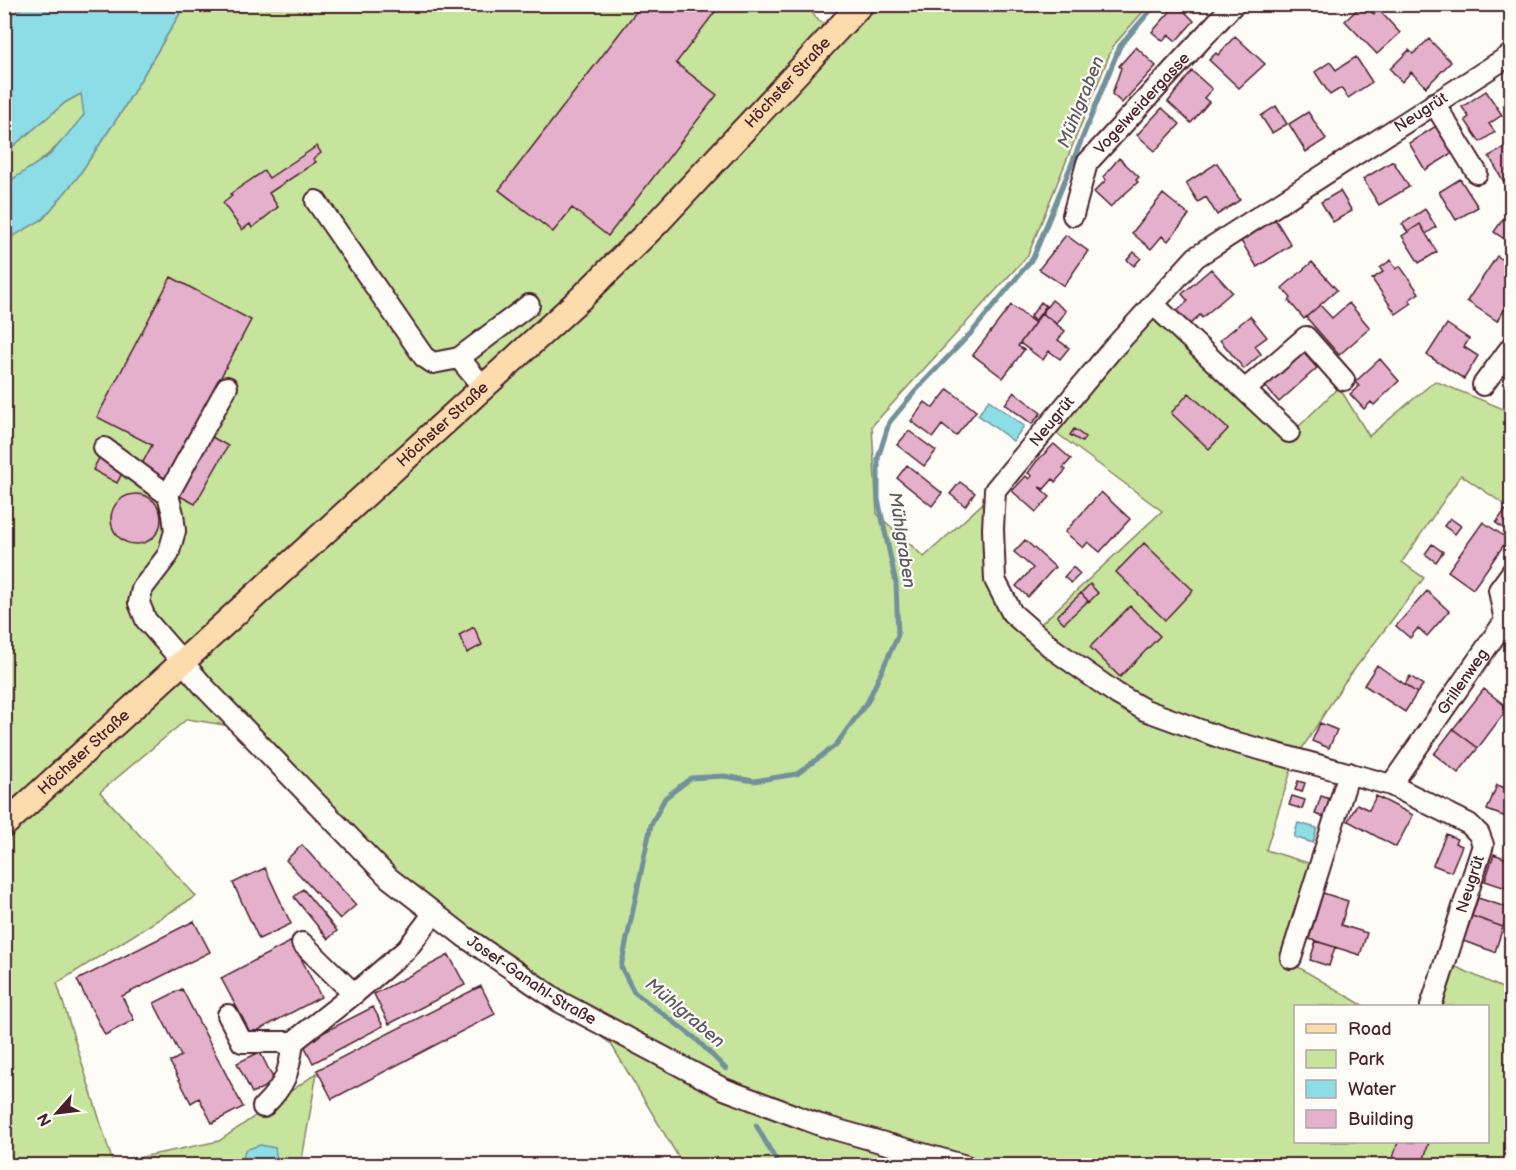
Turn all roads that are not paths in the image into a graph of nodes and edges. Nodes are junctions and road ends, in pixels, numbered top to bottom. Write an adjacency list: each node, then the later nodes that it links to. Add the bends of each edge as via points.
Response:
1 (861, 4): 15 (main road, Höchster Straße, via 657,223)
2 (1234, 4): 7 (street, Vogelweidergasse, via 1087,163)
3 (1512, 54): 4 (street, Neugrüt)
4 (1434, 103): 5 (street); 8 (street, Neugrüt, via 1196,257)
5 (1476, 174)
6 (316, 201): 11 (street, via 424,357 433,363)
7 (1073, 215)
8 (1153, 304): 16 (street); 22 (street, Neugrüt, via 995,490 995,580 1012,613 1053,649 1145,710 1230,741)
9 (529, 306): 11 (street)
10 (1512, 346): 13 (street)
11 (459, 358): 15 (street)
12 (1344, 380): 16 (street, via 1306,337)
13 (1483, 385)
14 (227, 387): 19 (street)
15 (483, 387): 21 (main road, Höchster Straße)
16 (1246, 388): 17 (street)
17 (1289, 432)
18 (104, 448): 19 (street)
19 (168, 495): 21 (street, Josef-Ganahl-Straße, via 175,531 168,555 142,589 139,603 146,620)
20 (1512, 572): 23 (street, Grillenweg, via 1499,590 1505,621)
21 (182, 663): 24 (main road, Höchster Straße); 25 (street, Josef-Ganahl-Straße, via 389,878)
22 (1349, 773): 23 (street, Neugrüt); 27 (street)
23 (1391, 785): 29 (street, Neugrüt, via 1469,824 1483,844)
24 (4, 825)
25 (434, 913): 28 (street, via 407,949); 33 (street, Josef-Ganahl-Straße, via 560,1002 724,1089 820,1125)
26 (302, 943): 28 (street)
27 (1291, 958)
28 (354, 994): 31 (street)
29 (1431, 1005)
30 (228, 1015): 31 (street, via 242,1042)
31 (293, 1042): 32 (street, via 289,1072 282,1087)
32 (264, 1107)
33 (966, 1166)

